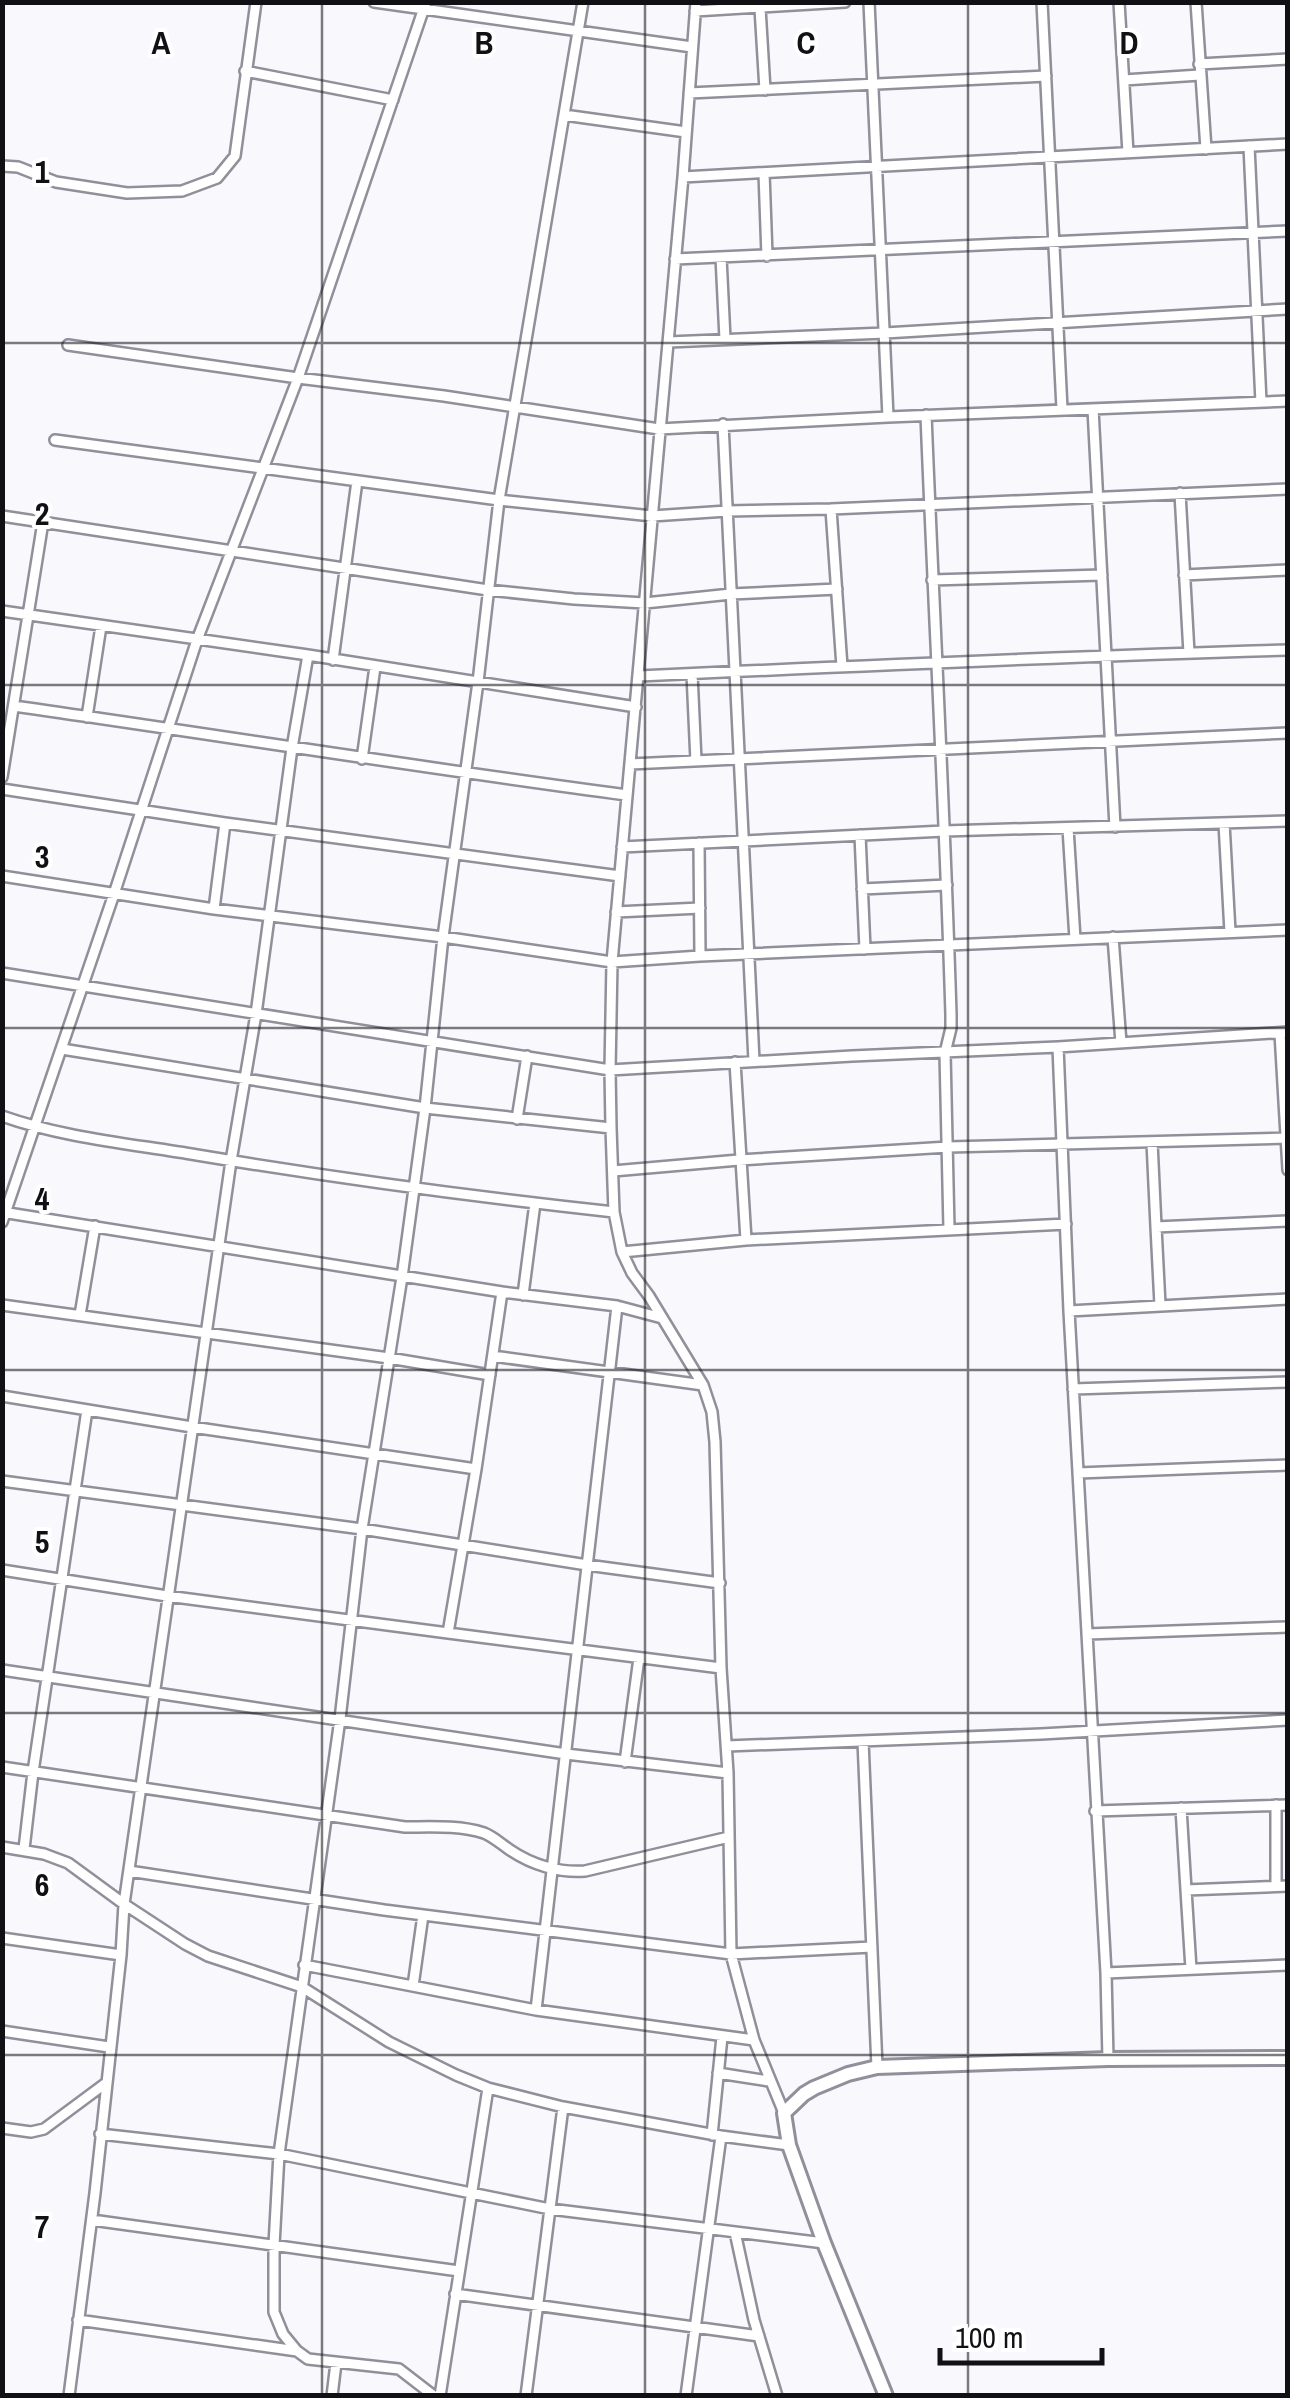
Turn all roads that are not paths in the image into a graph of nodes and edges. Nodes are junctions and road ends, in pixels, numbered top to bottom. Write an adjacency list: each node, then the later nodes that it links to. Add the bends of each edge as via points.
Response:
1 (256, 2): 17 (street)
2 (374, 2): 10 (street)
3 (583, 2): 13 (street)
4 (845, 2): 9 (street)
5 (868, 2): 20 (street)
6 (1042, 2): 18 (street)
7 (1119, 2): 19 (street)
8 (1196, 2): 16 (street)
9 (792, 4): 12 (street)
10 (425, 6): 13 (street); 23 (street)
11 (695, 7): 12 (street); 14 (street)
12 (760, 8): 21 (street)
13 (578, 32): 14 (street); 24 (street)
14 (692, 48): 22 (street)
15 (1288, 59): 16 (street)
16 (1200, 69): 19 (street); 28 (street)
17 (245, 71): 23 (street); 31 (street, via 234,156 217,178 182,191 127,194)
18 (1046, 76): 20 (street); 30 (street)
19 (1124, 80): 29 (street)
20 (873, 86): 21 (street); 32 (street)
21 (764, 90): 22 (street)
22 (688, 93): 25 (street)
23 (393, 100): 49 (street)
24 (564, 115): 25 (street); 52 (street)
25 (686, 132): 34 (street)
26 (1288, 144): 27 (street)
27 (1248, 146): 28 (street); 36 (street)
28 (1206, 148): 29 (street)
29 (1128, 153): 30 (street)
30 (1049, 157): 32 (street); 37 (street)
31 (2, 166)
32 (877, 166): 33 (street); 38 (street)
33 (764, 172): 34 (street); 39 (street)
34 (683, 177): 41 (street)
35 (1288, 230): 36 (street)
36 (1253, 232): 37 (street); 43 (street)
37 (1054, 241): 38 (street); 44 (street)
38 (881, 251): 39 (street); 45 (street)
39 (768, 256): 40 (street)
40 (721, 258): 41 (street); 46 (street)
41 (675, 260): 47 (street)
42 (1288, 309): 43 (street)
43 (1257, 311): 44 (street); 51 (street)
44 (1057, 321): 45 (street); 53 (street)
45 (886, 333): 46 (street); 56 (street)
46 (725, 339): 47 (street)
47 (668, 342): 58 (street)
48 (68, 345): 49 (street)
49 (298, 378): 52 (street); 60 (street)
50 (1288, 401): 51 (street)
51 (1261, 402): 54 (street)
52 (513, 408): 58 (street); 65 (street)
53 (1062, 409): 54 (street); 55 (street)
54 (1093, 409): 64 (street)
55 (926, 415): 56 (street); 66 (street)
56 (888, 416): 57 (street)
57 (723, 424): 58 (street); 68 (street)
58 (660, 429): 70 (street)
59 (56, 440): 60 (street)
60 (262, 468): 61 (street); 72 (street)
61 (357, 481): 65 (street); 73 (street)
62 (1288, 488): 63 (street)
63 (1180, 493): 64 (street); 76 (street)
64 (1098, 496): 66 (street); 75 (street)
65 (500, 500): 70 (street); 79 (street)
66 (930, 503): 67 (street); 77 (street)
67 (832, 508): 68 (street); 78 (street)
68 (726, 511): 70 (street); 80 (street)
69 (2, 516): 71 (street)
70 (652, 516): 81 (street)
71 (43, 522): 72 (street); 83 (street)
72 (230, 552): 73 (street); 85 (street)
73 (347, 570): 79 (street); 90 (street)
74 (1288, 570): 76 (street)
75 (1102, 575): 77 (street); 89 (street)
76 (1184, 575): 87 (street)
77 (932, 580): 91 (street)
78 (837, 589): 80 (street); 93 (street)
79 (488, 590): 81 (street); 97 (street)
80 (731, 594): 81 (street); 94 (street)
81 (645, 603): 96 (street)
82 (2, 611): 83 (street)
83 (29, 615): 84 (street); 98 (street)
84 (102, 626): 85 (street); 100 (street)
85 (197, 640): 88 (street); 101 (street)
86 (1288, 650): 87 (street)
87 (1189, 653): 89 (street)
88 (308, 655): 90 (street); 104 (street)
89 (1107, 655): 91 (street); 103 (street)
90 (333, 660): 92 (street)
91 (935, 665): 93 (street); 105 (street)
92 (375, 667): 97 (street); 106 (street)
93 (842, 667): 94 (street)
94 (734, 672): 95 (street); 107 (street)
95 (692, 674): 96 (street); 108 (street)
96 (639, 676): 99 (street)
97 (478, 682): 99 (street); 110 (street)
98 (14, 706): 100 (street); 111 (street)
99 (636, 707): 109 (street)
100 (86, 716): 101 (street)
101 (168, 728): 104 (street); 114 (street)
102 (1288, 733): 103 (street)
103 (1111, 742): 105 (street); 118 (street)
104 (292, 748): 106 (street); 120 (street)
105 (939, 748): 107 (street); 121 (street)
106 (362, 759): 110 (street)
107 (740, 759): 108 (street); 123 (street)
108 (696, 761): 109 (street)
109 (630, 764): 113 (street)
110 (464, 774): 113 (street); 126 (street)
111 (2, 778)
112 (2, 789): 114 (street)
113 (627, 795): 125 (street)
114 (141, 809): 116 (street); 131 (street)
115 (1288, 821): 117 (street)
116 (224, 823): 120 (street); 133 (street)
117 (1224, 823): 118 (street); 137 (street)
118 (1115, 827): 119 (street)
119 (1068, 828): 121 (street); 140 (street)
120 (282, 831): 126 (street); 135 (street)
121 (944, 831): 122 (street); 129 (street)
122 (860, 835): 123 (street); 130 (street)
123 (745, 840): 124 (street); 143 (street)
124 (699, 842): 125 (street); 132 (street)
125 (622, 847): 128 (street)
126 (454, 854): 128 (street); 138 (street)
127 (2, 876): 131 (street)
128 (620, 876): 134 (street)
129 (948, 885): 130 (street); 141 (street)
130 (862, 889): 142 (street)
131 (114, 894): 133 (street); 147 (street)
132 (700, 908): 134 (street); 144 (street)
133 (214, 909): 135 (street)
134 (616, 912): 145 (street)
135 (269, 917): 138 (street); 148 (street)
136 (1288, 930): 137 (street)
137 (1230, 932): 139 (street)
138 (442, 937): 145 (street); 150 (street)
139 (1114, 937): 140 (street); 151 (street)
140 (1075, 939): 141 (street)
141 (948, 945): 142 (street); 154 (street, via 951,1028)
142 (865, 948): 143 (street)
143 (750, 954): 144 (street); 156 (street)
144 (700, 956): 145 (street)
145 (612, 962): 158 (street)
146 (2, 974): 147 (street)
147 (82, 985): 148 (street); 153 (street)
148 (256, 1014): 150 (street); 159 (street)
149 (1284, 1032): 151 (street); 165 (street)
150 (431, 1042): 155 (street); 160 (street)
151 (1121, 1043): 152 (street)
152 (1058, 1047): 154 (street); 167 (street)
153 (62, 1049): 159 (street); 163 (street)
154 (945, 1053): 156 (street); 168 (street)
155 (526, 1056): 158 (street); 162 (street)
156 (754, 1061): 157 (street)
157 (735, 1062): 158 (street); 170 (street)
158 (610, 1070): 164 (street)
159 (244, 1080): 160 (street); 169 (street)
160 (425, 1108): 162 (street); 173 (street)
161 (2, 1116): 163 (street)
162 (517, 1119): 164 (street)
163 (35, 1127): 169 (street); 176 (street)
164 (611, 1128): 172 (street)
165 (1287, 1138): 166 (street); 171 (street)
166 (1152, 1142): 167 (street); 180 (street)
167 (1064, 1145): 168 (street); 178 (street)
168 (948, 1148): 170 (street); 181 (street)
169 (230, 1160): 173 (street); 183 (street)
170 (739, 1160): 172 (street); 182 (street)
171 (1288, 1170)
172 (613, 1171): 175 (street)
173 (414, 1186): 174 (street); 185 (street)
174 (535, 1204): 175 (street); 187 (street)
175 (614, 1212): 184 (street)
176 (4, 1216): 179 (street)
177 (1288, 1221): 180 (street)
178 (1066, 1224): 181 (street); 192 (street)
179 (95, 1226): 183 (street); 193 (street)
180 (1156, 1226): 191 (street)
181 (949, 1229): 182 (street)
182 (746, 1240): 184 (street)
183 (218, 1246): 185 (street); 195 (street)
184 (622, 1252): 194 (street)
185 (402, 1277): 186 (street); 197 (street)
186 (502, 1292): 187 (street); 196 (street)
187 (523, 1295): 190 (street)
188 (1288, 1298): 191 (street)
189 (2, 1306): 193 (street)
190 (617, 1306): 194 (street); 198 (street)
191 (1160, 1306): 192 (street)
192 (1069, 1310): 202 (street)
193 (80, 1315): 195 (street)
194 (662, 1318): 201 (street)
195 (206, 1332): 197 (street); 205 (street)
196 (493, 1356): 198 (street); 199 (street)
197 (389, 1358): 199 (street); 206 (street)
198 (609, 1370): 201 (street); 215 (street)
199 (490, 1375): 208 (street)
200 (1288, 1382): 202 (street)
201 (703, 1385): 218 (street, via 715,1442)
202 (1074, 1389): 209 (street)
203 (2, 1396): 204 (street)
204 (87, 1410): 205 (street); 211 (street)
205 (192, 1427): 206 (street); 212 (street)
206 (374, 1454): 208 (street); 213 (street)
207 (1288, 1464): 209 (street)
208 (476, 1469): 214 (street)
209 (1078, 1473): 223 (street)
210 (2, 1481): 211 (street)
211 (76, 1490): 212 (street); 217 (street)
212 (181, 1504): 213 (street); 219 (street)
213 (362, 1529): 214 (street); 220 (street)
214 (462, 1546): 215 (street); 222 (street)
215 (587, 1565): 218 (street); 224 (street)
216 (2, 1570): 217 (street)
217 (63, 1579): 219 (street); 228 (street)
218 (720, 1583): 226 (street)
219 (168, 1596): 220 (street); 229 (street)
220 (350, 1620): 222 (street); 230 (street)
221 (1288, 1627): 223 (street)
222 (448, 1633): 224 (street)
223 (1086, 1634): 232 (street)
224 (577, 1650): 225 (street); 235 (street)
225 (639, 1658): 226 (street); 236 (street)
226 (721, 1668): 234 (street)
227 (2, 1670): 228 (street)
228 (49, 1677): 229 (street); 238 (street)
229 (154, 1693): 230 (street); 240 (street)
230 (340, 1719): 235 (street); 245 (street)
231 (1288, 1720): 232 (street)
232 (1093, 1731): 233 (street); 244 (street)
233 (864, 1741): 234 (street); 258 (street)
234 (727, 1746): 239 (street)
235 (566, 1754): 236 (street); 249 (street)
236 (625, 1762): 239 (street)
237 (2, 1767): 238 (street)
238 (33, 1772): 240 (street); 248 (street)
239 (728, 1773): 246 (street)
240 (141, 1788): 245 (street); 250 (street)
241 (1276, 1805): 242 (street); 243 (street); 251 (street)
242 (1288, 1805)
243 (1180, 1808): 244 (street); 252 (street)
244 (1095, 1811): 264 (street)
245 (326, 1815): 249 (street, via 487,1834); 253 (street)
246 (729, 1837): 249 (street, via 585,1871); 259 (street)
247 (2, 1847): 248 (street)
248 (24, 1850): 254 (street, via 68,1863)
249 (552, 1870): 256 (street)
250 (128, 1871): 253 (street); 254 (street)
251 (1282, 1886): 252 (street)
252 (1186, 1890): 263 (street)
253 (314, 1898): 255 (street); 261 (street)
254 (124, 1904): 260 (street); 266 (street, via 208,1956)
255 (423, 1915): 256 (street); 265 (street)
256 (546, 1930): 259 (street); 267 (street)
257 (2, 1938): 260 (street)
258 (872, 1947): 259 (street); 274 (street)
259 (731, 1954): 270 (street)
260 (121, 1956): 271 (street)
261 (304, 1965): 265 (street); 266 (street)
262 (1288, 1965): 263 (street)
263 (1191, 1969): 264 (street)
264 (1106, 1973): 273 (street)
265 (414, 1986): 267 (street)
266 (302, 1987): 278 (street, via 389,2042); 285 (street)
267 (536, 2010): 269 (street)
268 (2, 2030): 271 (street)
269 (722, 2037): 270 (street); 275 (street)
270 (754, 2040): 276 (street)
271 (109, 2046): 277 (street)
272 (1288, 2058): 273 (main road)
273 (1108, 2059): 274 (main road)
274 (877, 2067): 280 (main road, via 814,2088)
275 (718, 2073): 276 (street); 283 (street)
276 (770, 2081): 280 (street)
277 (106, 2082): 281 (street, via 44,2129); 282 (street)
278 (488, 2088): 279 (street); 286 (street)
279 (563, 2107): 283 (street); 287 (street)
280 (784, 2114): 284 (main road)
281 (2, 2128)
282 (100, 2134): 285 (street); 288 (street)
283 (716, 2136): 284 (street); 289 (street)
284 (790, 2144): 291 (main road)
285 (279, 2154): 286 (street); 292 (street)
286 (470, 2194): 287 (street); 293 (street)
287 (550, 2209): 289 (street); 295 (street)
288 (92, 2220): 292 (street); 296 (street)
289 (708, 2228): 290 (street); 297 (street)
290 (735, 2232): 291 (street); 298 (street)
291 (824, 2243): 307 (main road)
292 (274, 2246): 293 (street); 299 (street, via 274,2312)
293 (459, 2272): 294 (street)
294 (455, 2294): 295 (street); 303 (street)
295 (537, 2306): 297 (street); 304 (street)
296 (78, 2320): 299 (street); 301 (street)
297 (694, 2328): 298 (street); 305 (street)
298 (759, 2336): 306 (street)
299 (296, 2351): 300 (street)
300 (336, 2363): 302 (street); 303 (street, via 399,2369)
301 (69, 2396)
302 (332, 2396)
303 (437, 2396)
304 (526, 2396)
305 (686, 2396)
306 (777, 2396)
307 (886, 2396)

